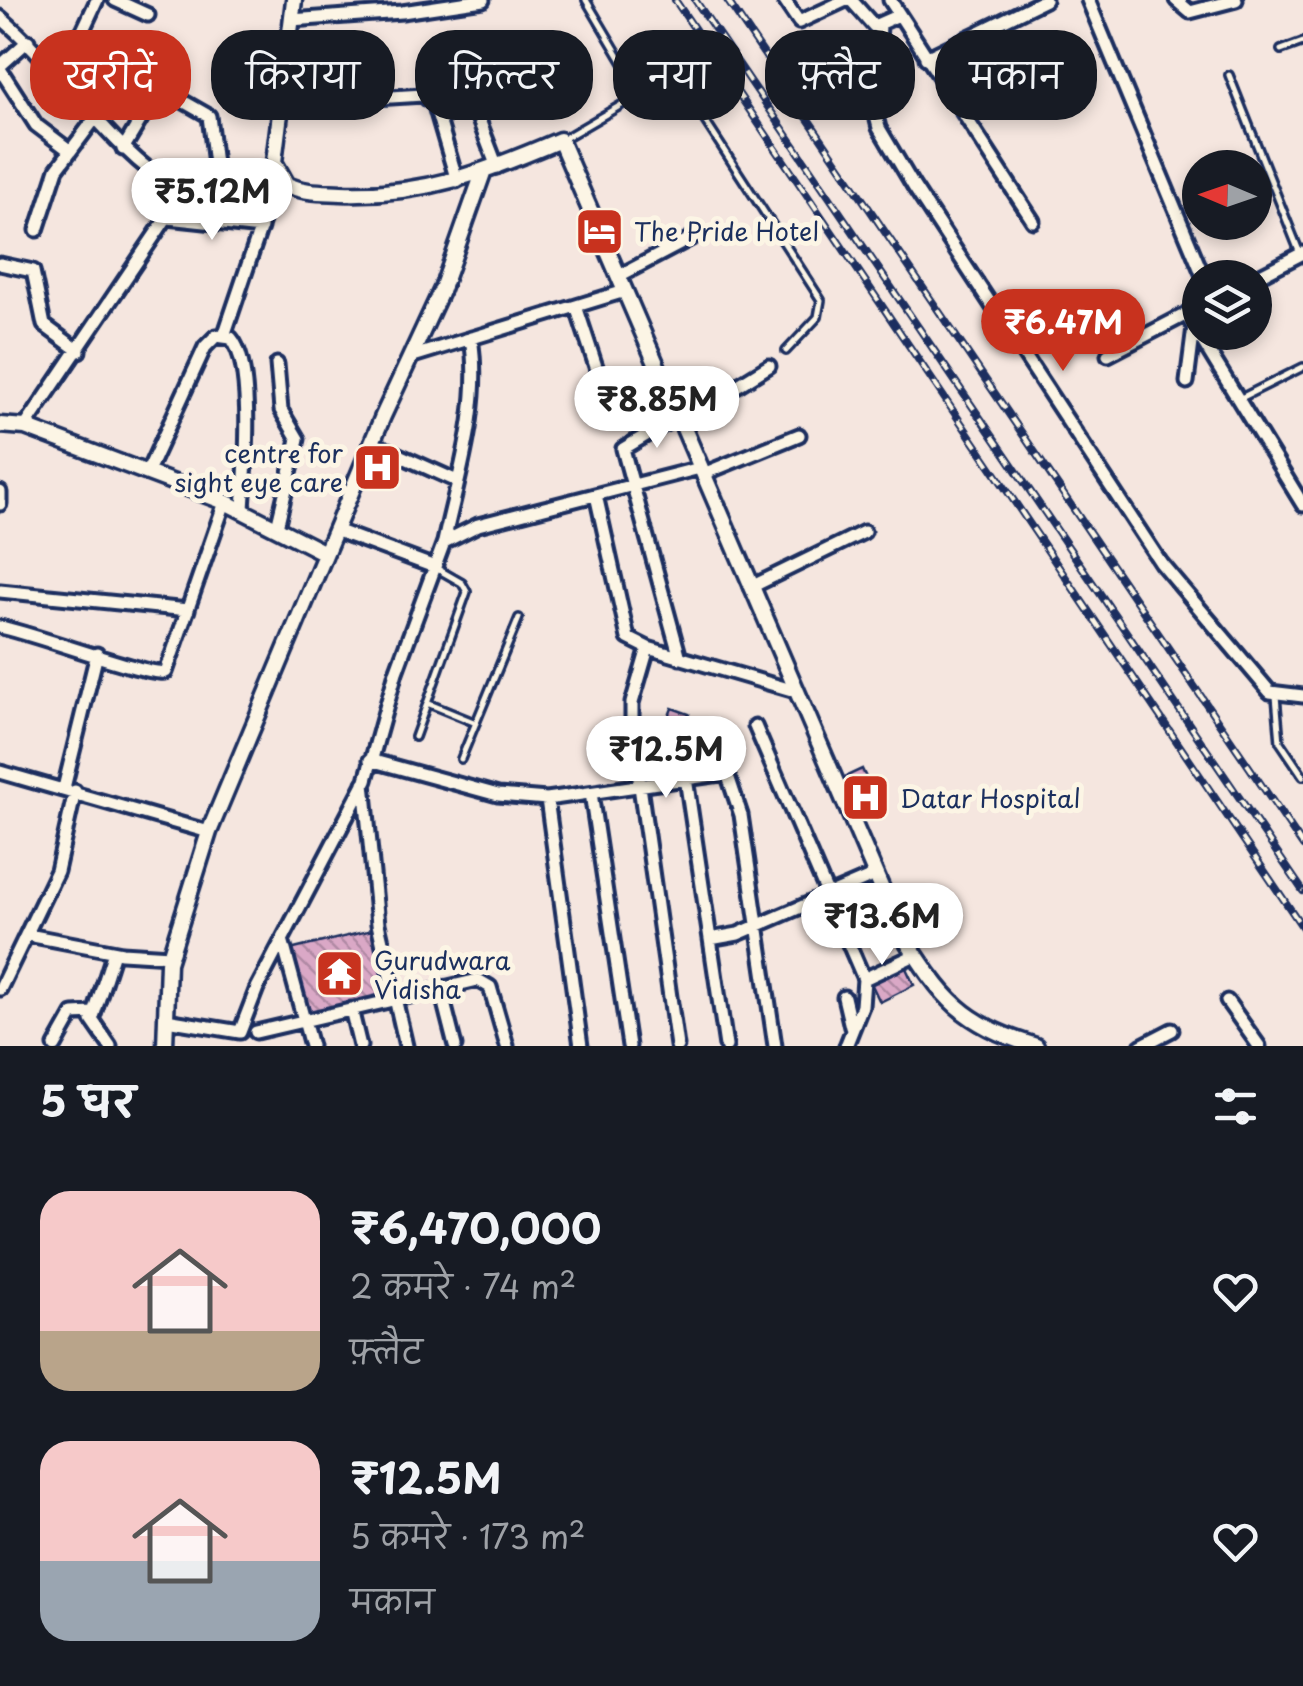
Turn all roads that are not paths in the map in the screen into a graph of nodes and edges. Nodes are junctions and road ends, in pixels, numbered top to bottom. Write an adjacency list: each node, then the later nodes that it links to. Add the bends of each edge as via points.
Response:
1 (97, 0): 18 (street)
2 (114, 0): 14 (street)
3 (294, 0): 16 (street)
4 (483, 0): 16 (street)
5 (586, 0): 22 (lane)
6 (784, 0): 7 (street, via 799,22)
7 (849, 0): 17 (street, via 868,24)
8 (890, 0): 13 (street)
9 (1045, 0): 24 (street)
10 (1088, 0): 48 (street)
11 (1176, 0): 12 (street, via 1190,12)
12 (1236, 0)
13 (899, 15): 17 (street); 24 (street)
14 (148, 16)
15 (0, 17): 20 (street)
16 (292, 20): 19 (street)
17 (880, 25): 99 (street, via 875,112 914,188 1161,563)
18 (82, 30)
19 (291, 30)
20 (28, 42): 25 (street)
21 (1303, 42): 23 (lane)
22 (613, 45)
23 (1281, 50)
24 (926, 58): 43 (street)
25 (0, 68): 35 (street, via 36,125)
26 (1229, 75): 47 (lane)
27 (395, 97): 40 (street, via 424,95 435,106)
28 (613, 110): 34 (lane)
29 (94, 120): 35 (street)
30 (98, 120): 36 (street)
31 (279, 120): 39 (street)
32 (476, 120): 37 (street)
33 (704, 120): 60 (lane, via 821,300 818,316)
34 (560, 140): 37 (street); 51 (street)
35 (69, 150): 45 (street)
36 (123, 150): 38 (street, via 156,94 165,92 209,116); 41 (street)
37 (490, 170): 40 (street); 62 (street)
38 (216, 172): 39 (street); 41 (street, via 204,172)
39 (277, 180): 40 (street, via 299,190 392,195); 44 (street)
40 (456, 180)
41 (182, 193): 42 (street)
42 (168, 218): 44 (street); 59 (street)
43 (1033, 222)
44 (261, 228): 55 (street)
45 (37, 230)
46 (701, 232): 51 (street)
47 (1302, 253): 50 (street)
48 (1196, 260)
49 (0, 264): 59 (street, via 34,270 44,325)
50 (1272, 269)
51 (619, 276): 52 (street)
52 (625, 291): 53 (street); 69 (street)
53 (576, 306): 56 (street); 67 (street)
54 (1182, 316): 61 (street)
55 (224, 336): 74 (street, via 205,347); 83 (street, via 236,344 244,391)
56 (471, 338): 62 (street); 76 (street, via 475,370)
57 (1191, 350): 66 (street)
58 (1208, 350): 68 (street)
59 (78, 351): 71 (street)
60 (786, 352)
61 (1108, 355)
62 (410, 356): 73 (street)
63 (277, 364): 84 (street, via 281,410 298,439)
64 (769, 366): 69 (street)
65 (1303, 367): 68 (lane)
66 (1188, 382)
67 (605, 394)
68 (1238, 400): 82 (street)
69 (679, 418): 75 (street); 77 (street, via 627,443)
70 (0, 425): 71 (street)
71 (26, 427): 74 (street)
72 (799, 434): 75 (street)
73 (372, 444): 76 (street); 85 (street)
74 (148, 471): 80 (street)
75 (701, 471): 77 (street); 90 (street)
76 (456, 481): 87 (street)
77 (634, 485): 79 (street); 97 (street)
78 (0, 492): 81 (street)
79 (596, 495): 87 (street, via 478,525); 95 (street, via 624,630)
80 (225, 502): 83 (street); 92 (street)
81 (0, 504)
82 (1303, 505)
83 (243, 510): 84 (street)
84 (277, 527): 88 (street)
85 (336, 530): 88 (street); 89 (street)
86 (864, 532): 90 (street)
87 (444, 542): 89 (street)
88 (325, 553): 115 (street)
89 (432, 566): 101 (lane, via 467,592); 105 (street)
90 (751, 587): 98 (street)
91 (0, 591): 92 (street)
92 (188, 610): 96 (street, via 166,672 152,675)
93 (519, 618): 102 (lane)
94 (0, 627): 96 (street)
95 (648, 648): 97 (street); 111 (street, via 632,703)
96 (97, 654): 112 (street)
97 (680, 658): 98 (street)
98 (795, 691): 116 (street)
99 (1276, 696): 100 (street); 108 (lane, via 1280,742)
100 (1303, 696)
101 (428, 703): 102 (lane); 104 (lane)
102 (476, 723): 106 (lane)
103 (756, 726): 117 (street)
104 (415, 737)
105 (370, 760): 110 (street); 114 (street, via 498,795)
106 (461, 760)
107 (0, 772): 112 (street)
108 (1303, 776)
109 (686, 778): 111 (street); 118 (street, via 720,772 731,780); 120 (street)
110 (364, 783): 121 (street); 129 (street, via 378,924)
111 (640, 784): 113 (street); 150 (street)
112 (70, 790): 115 (street); 119 (street, via 58,871)
113 (590, 793): 114 (street); 149 (street)
114 (547, 798): 148 (street)
115 (209, 832): 124 (street)
116 (874, 875): 117 (street); 123 (street)
117 (828, 896): 118 (street); 125 (street)
118 (758, 926): 120 (street); 152 (street)
119 (28, 935): 122 (street); 127 (street)
120 (710, 939): 151 (street)
121 (283, 943): 134 (street); 137 (street)
122 (114, 952): 124 (street); 132 (street)
123 (916, 955): 125 (street); 154 (street, via 971,1022)
124 (170, 956): 133 (street)
125 (864, 979): 135 (street, via 862,1006)
126 (440, 987): 129 (street); 146 (street); 147 (street, via 486,982)
127 (0, 989)
128 (844, 997): 135 (street)
129 (395, 998): 131 (street); 145 (street)
130 (1227, 1001): 156 (street)
131 (351, 1008): 134 (street); 144 (street)
132 (93, 1013): 139 (street, via 74,1014); 140 (street, via 97,1032)
133 (166, 1020): 137 (street); 141 (street)
134 (304, 1020): 138 (street); 143 (street)
135 (851, 1026): 153 (street)
136 (1172, 1030): 155 (street)
137 (240, 1032): 138 (street)
138 (256, 1032): 142 (street)
139 (55, 1046)
140 (110, 1046)
141 (165, 1046)
142 (260, 1046)
143 (311, 1046)
144 (360, 1046)
145 (406, 1046)
146 (455, 1046)
147 (506, 1046)
148 (581, 1046)
149 (629, 1046)
150 (676, 1046)
151 (726, 1046)
152 (776, 1046)
153 (846, 1046)
154 (1036, 1046)
155 (1142, 1046)
156 (1259, 1046)

